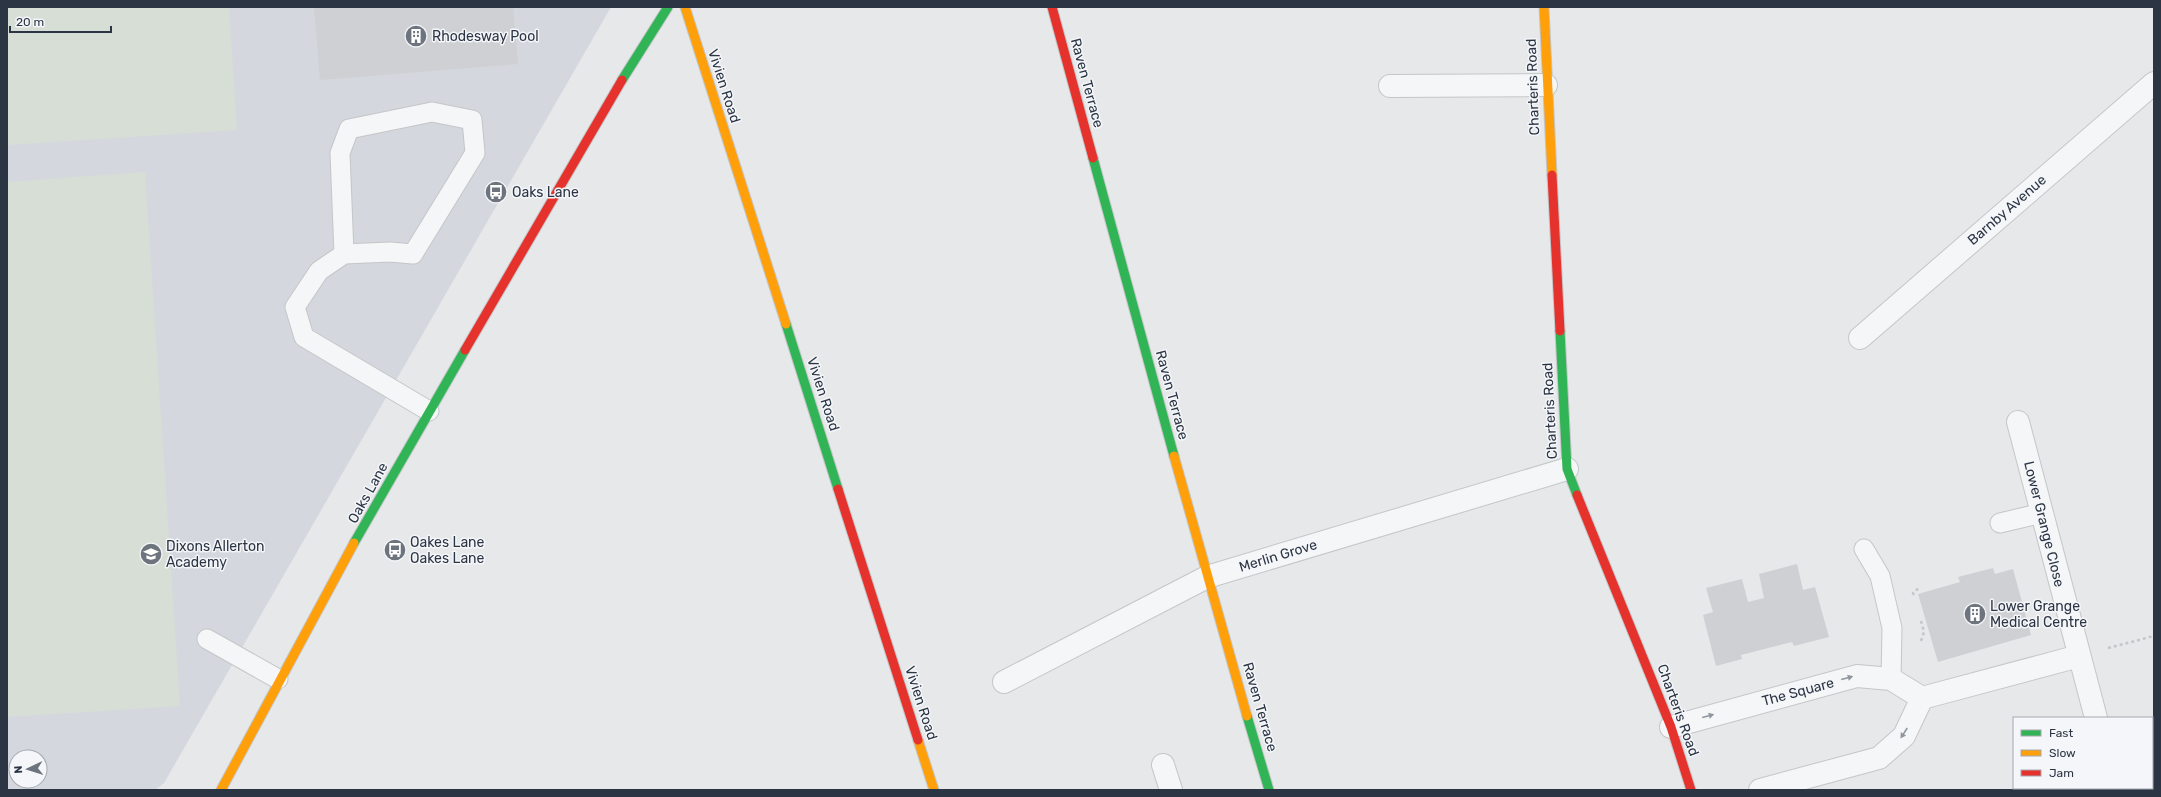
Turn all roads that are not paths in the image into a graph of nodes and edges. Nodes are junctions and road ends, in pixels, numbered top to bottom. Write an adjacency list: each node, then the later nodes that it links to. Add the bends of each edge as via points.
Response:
1 (668, 7): 10 (street, Oaks Lane, via 639,50)
2 (685, 7): 27 (street, Vivien Road)
3 (1052, 7): 16 (street, Raven Terrace)
4 (1544, 7): 7 (street, Charteris Road)
5 (2154, 83): 9 (street, Barnby Avenue)
6 (1390, 86): 7 (street)
7 (1546, 86): 12 (street, Charteris Road)
8 (344, 254): 8 (lane, via 413,254 475,153 472,120 432,112 349,129 340,153); 10 (lane, via 320,271 295,307 304,337)
9 (1860, 338)
10 (429, 411): 19 (street, Oaks Lane)
11 (2018, 422): 13 (street, Lower Grange Close)
12 (1567, 469): 16 (street, Merlin Grove); 24 (street, Charteris Road)
13 (2042, 513): 14 (lane); 18 (street, Lower Grange Close)
14 (2000, 523)
15 (1864, 549): 20 (lane, via 1880,576 1892,628)
16 (1207, 577): 21 (street, Merlin Grove); 29 (street, Raven Terrace)
17 (207, 638): 19 (lane)
18 (2079, 656): 22 (street); 23 (street, Lower Grange Close)
19 (278, 679): 26 (street, Oaks Lane)
20 (1891, 679): 22 (street, The Square); 24 (street, The Square, one-way to 20, via 1857,676)
21 (1004, 682)
22 (1922, 698): 31 (street, one-way to 31, via 1904,736 1879,758)
23 (2096, 717)
24 (1671, 727): 30 (street, Charteris Road)
25 (1163, 765): 28 (street)
26 (221, 790)
27 (934, 790)
28 (1170, 790)
29 (1269, 790)
30 (1691, 790)
31 (1760, 790)

